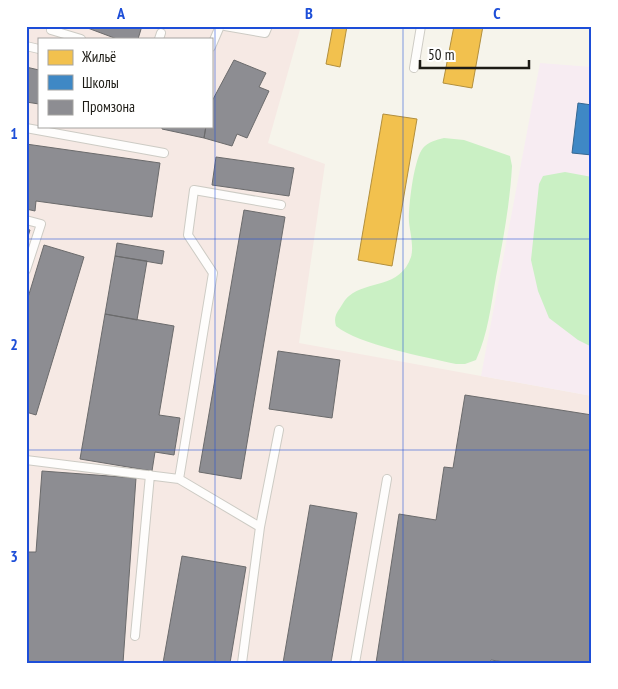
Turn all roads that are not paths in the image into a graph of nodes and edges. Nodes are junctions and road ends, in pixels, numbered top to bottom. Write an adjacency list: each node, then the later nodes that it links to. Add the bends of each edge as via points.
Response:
1 (53, 26): 6 (lane, via 51,30)
2 (220, 26): 7 (lane)
3 (225, 26): 4 (lane, via 265,33)
4 (268, 26)
5 (421, 26): 8 (lane)
6 (78, 38)
7 (212, 45)
8 (414, 68)
9 (26, 128): 10 (lane)
10 (164, 153)
11 (281, 205): 17 (lane, via 194,190 188,235 213,273)
12 (26, 220): 13 (lane, via 41,224)
13 (26, 270)
14 (279, 430): 19 (lane)
15 (26, 460): 16 (lane)
16 (150, 476): 17 (lane); 20 (lane)
17 (179, 479): 19 (lane)
18 (387, 479): 22 (lane)
19 (260, 527): 21 (lane)
20 (135, 636)
21 (242, 663)
22 (355, 663)

